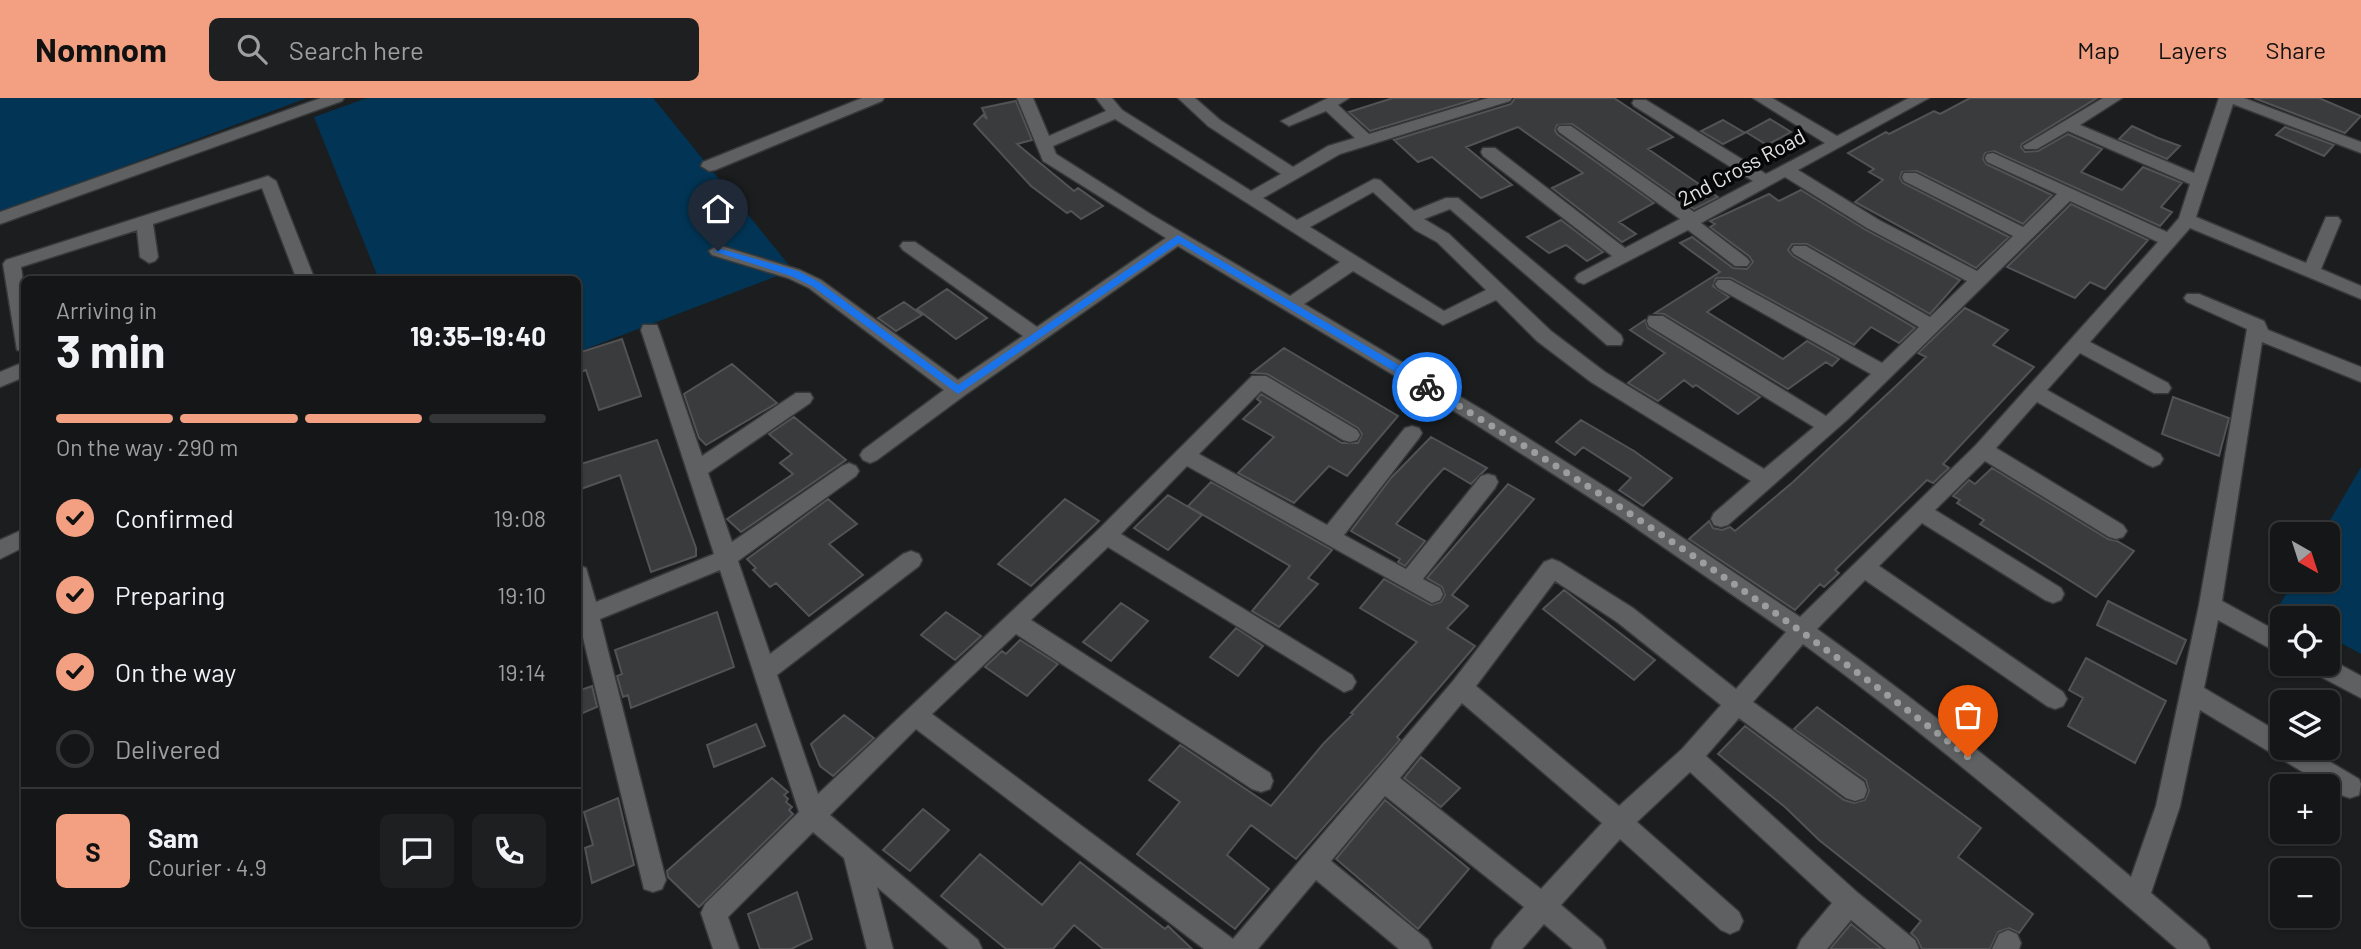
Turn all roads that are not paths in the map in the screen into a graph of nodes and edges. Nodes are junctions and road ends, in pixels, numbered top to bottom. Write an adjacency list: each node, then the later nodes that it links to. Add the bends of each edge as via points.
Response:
1 (336, 98): 32 (street)
2 (876, 98): 24 (street)
3 (1025, 98): 19 (street)
4 (1104, 98): 13 (street)
5 (1186, 98): 26 (street, via 1214,123)
6 (1504, 98): 17 (street)
7 (1761, 98): 18 (street)
8 (2114, 98): 15 (street)
9 (2229, 98): 21 (street); 29 (street)
10 (1908, 100): 18 (street, 2nd Cross Road)
11 (1325, 102): 14 (street); 17 (street)
12 (1640, 103): 28 (street)
13 (1116, 113): 19 (street); 31 (street)
14 (1289, 121)
15 (2067, 125): 20 (street); 29 (street)
16 (1565, 129): 36 (street)
17 (1367, 141): 26 (street, via 1334,150)
18 (1837, 143): 25 (street, 2nd Cross Road)
19 (1044, 144): 40 (street, via 1049,157)
20 (2031, 146)
21 (2361, 148)
22 (1489, 152): 46 (street)
23 (1993, 158): 30 (street)
24 (709, 166)
25 (1787, 171): 28 (street, 2nd Cross Road); 52 (street)
26 (1292, 174): 31 (street)
27 (1910, 177): 39 (street)
28 (1766, 181): 36 (street, 2nd Cross Road)
29 (2200, 182): 35 (street)
30 (2067, 194): 39 (street); 41 (street)
31 (1253, 197): 38 (street)
32 (0, 218)
33 (1412, 218): 38 (street, via 1374,184); 54 (street, via 1443,239); 64 (street, via 1452,202)
34 (144, 220): 45 (street); 50 (street, via 268,181); 59 (street, via 12,264)
35 (2187, 220): 41 (street); 49 (street)
36 (1691, 221): 46 (street, 2nd Cross Road); 47 (street)
37 (2332, 221): 49 (street)
38 (1299, 226): 48 (street)
39 (2025, 234): 52 (street)
40 (1178, 238): 57 (street); 63 (street)
41 (2169, 240): 65 (street)
42 (909, 246): 63 (street)
43 (1800, 250): 60 (street)
44 (718, 251): 71 (street, via 815,284)
45 (149, 257)
46 (1625, 257): 51 (street, 2nd Cross Road)
47 (1741, 262)
48 (1352, 263): 54 (street, via 1443,319); 57 (street)
49 (2311, 272): 55 (street)
50 (304, 276)
51 (1584, 278)
52 (1980, 280): 60 (street)
53 (1724, 284): 67 (street)
54 (1497, 292): 83 (street, via 1598,377)
55 (2361, 293)
56 (2193, 298): 62 (street)
57 (1290, 305): 102 (street, via 1479,417)
58 (1656, 321): 74 (street)
59 (21, 325)
60 (1932, 326): 67 (street)
61 (650, 330): 81 (street)
62 (2259, 330)
63 (1037, 336): 71 (street)
64 (1614, 340)
65 (2076, 343): 70 (street); 72 (street)
66 (21, 370): 69 (street)
67 (1883, 372): 74 (street)
68 (2361, 375): 99 (street, via 2255,332)
69 (0, 380)
70 (2161, 388)
71 (958, 390): 78 (street)
72 (2034, 392): 77 (street); 80 (street)
73 (803, 398): 81 (street)
74 (1828, 426): 83 (street)
75 (1412, 433): 89 (street)
76 (1350, 435): 79 (street, via 1259,381)
77 (1983, 450): 85 (street); 87 (street)
78 (870, 455)
79 (1185, 456): 88 (street); 89 (street)
80 (2154, 459)
81 (697, 470): 92 (street)
82 (849, 471): 92 (street)
83 (1765, 480): 86 (street)
84 (1488, 481): 95 (street)
85 (1920, 511): 94 (street); 98 (street)
86 (1721, 519)
87 (2116, 531)
88 (1106, 535): 101 (street); 106 (street)
89 (1330, 537): 95 (street)
90 (21, 539): 91 (street)
91 (0, 550)
92 (726, 558): 100 (street); 104 (street)
93 (911, 560): 104 (street)
94 (1865, 568): 102 (street); 110 (street)
95 (1409, 581): 97 (street)
96 (581, 585): 100 (street)
97 (1432, 594)
98 (2053, 594)
99 (2210, 605): 103 (street); 109 (street)
100 (589, 614): 124 (street)
101 (1016, 622): 112 (street); 117 (street)
102 (1801, 630): 111 (street); 125 (street, via 1869,679)
103 (2270, 638)
104 (764, 671): 120 (street)
105 (2339, 676): 108 (street)
106 (1344, 682)
107 (1461, 688): 111 (street, via 1552,568 1625,615); 116 (street); 121 (street)
108 (2361, 688)
109 (2192, 693): 113 (street); 125 (street, via 2168,806)
110 (2055, 699)
111 (1736, 703): 114 (street); 119 (street)
112 (915, 715): 120 (street); 132 (street)
113 (2270, 740)
114 (1690, 757): 121 (street); 126 (street)
115 (2304, 760): 118 (street)
116 (1382, 779): 123 (street); 127 (street)
117 (1261, 781)
118 (2350, 787)
119 (1855, 790)
120 (813, 816): 122 (street); 129 (street, via 714,913)
121 (1619, 822): 127 (street); 128 (street)
122 (855, 852): 130 (street); 131 (street)
123 (1315, 863): 133 (street); 134 (street)
124 (653, 880)
125 (2137, 897): 139 (street)
126 (1849, 902): 137 (street); 138 (street)
127 (1544, 907): 135 (street); 136 (street)
128 (1730, 922)
129 (726, 949)
130 (880, 949)
131 (970, 949)
132 (1225, 949)
133 (1241, 949)
134 (1419, 949)
135 (1504, 949)
136 (1593, 949)
137 (1810, 949)
138 (1906, 949)
139 (2197, 949)

